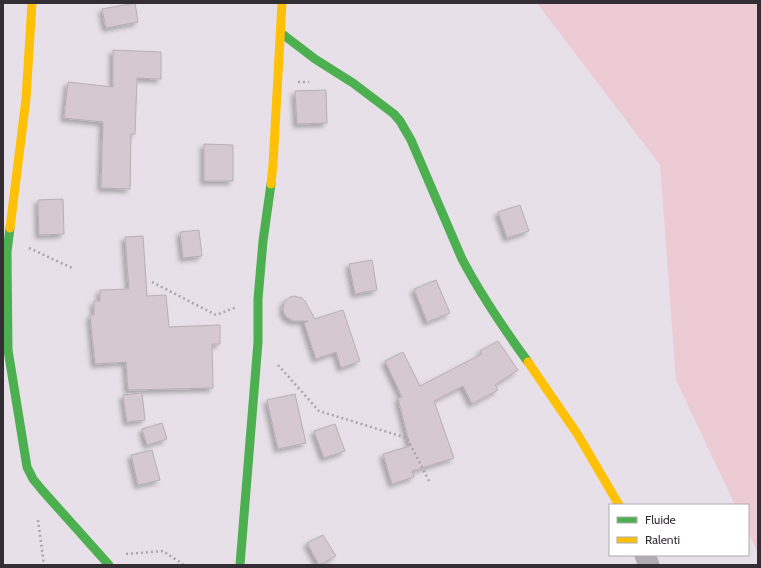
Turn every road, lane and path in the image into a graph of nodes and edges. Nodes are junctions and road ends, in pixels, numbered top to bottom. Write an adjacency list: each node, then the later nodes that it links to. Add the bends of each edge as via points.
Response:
1 (32, 3): 4 (street, via 26,99)
2 (282, 3): 3 (street)
3 (281, 33): 7 (street, via 273,165); 10 (street, via 371,96 400,121 411,140 472,278 495,316 578,435)
4 (8, 238): 5 (path); 12 (street, via 8,350 27,467 42,490)
5 (72, 268)
6 (152, 282): 7 (path, via 216,315)
7 (258, 299): 8 (street)
8 (258, 342): 9 (path, via 319,411 408,438); 16 (street)
9 (429, 481)
10 (618, 504)
11 (38, 518): 13 (path)
12 (101, 556): 14 (street); 15 (path, via 163,551)
13 (44, 565)
14 (109, 565)
15 (184, 565)
16 (240, 565)

